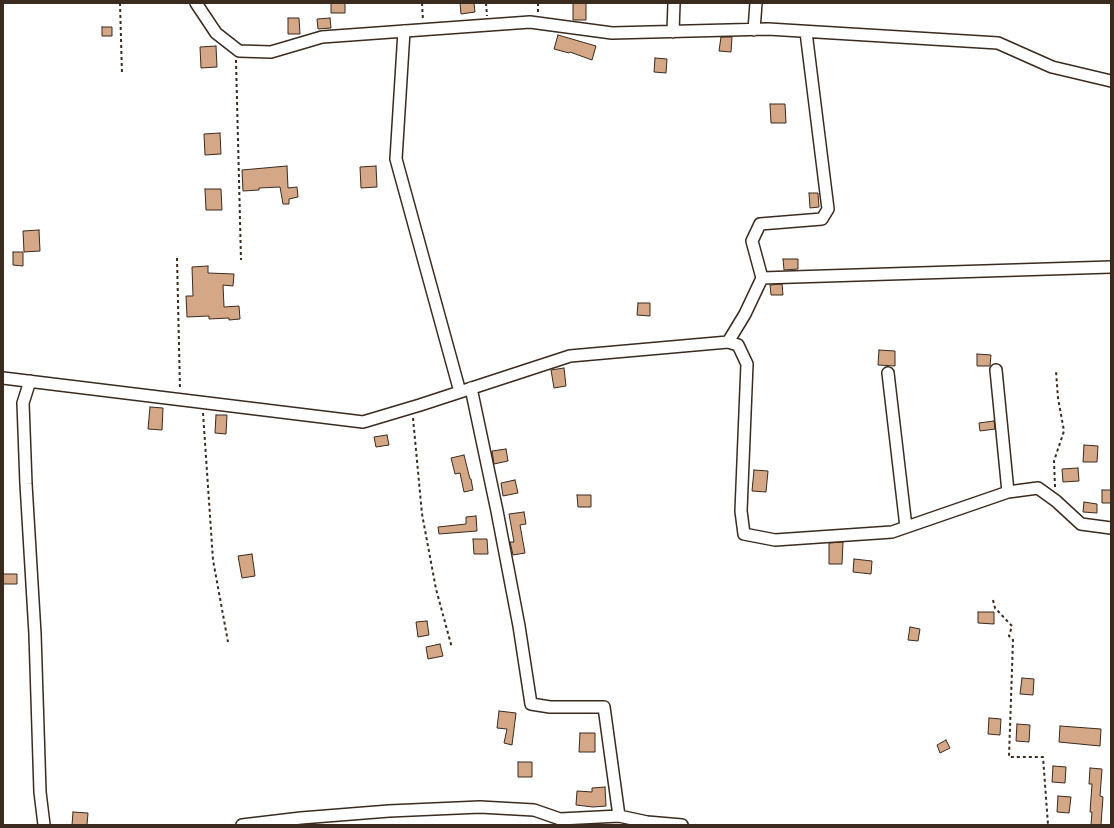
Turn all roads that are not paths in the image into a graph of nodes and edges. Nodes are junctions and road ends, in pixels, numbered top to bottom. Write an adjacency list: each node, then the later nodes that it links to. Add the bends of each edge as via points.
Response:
1 (196, 3): 5 (street, via 216,33 239,51 271,52 322,37)
2 (674, 3): 6 (street)
3 (756, 3): 4 (street)
4 (754, 30): 6 (street); 7 (street)
5 (404, 31): 6 (street, via 530,22 612,33); 16 (street, via 396,159)
6 (673, 32)
7 (806, 32): 8 (street, via 998,43 1052,67); 10 (street, via 828,208 822,219 760,224 752,241)
8 (1111, 81)
9 (1111, 267): 10 (street)
10 (762, 278): 11 (street, via 746,314)
11 (728, 342): 16 (street, via 570,356); 18 (street, via 738,345 747,364 741,511 744,534 775,540 892,532)
12 (996, 370): 17 (street)
13 (888, 373): 18 (street)
14 (3, 378): 15 (street)
15 (30, 381): 16 (street, via 363,422); 22 (street, via 23,403 40,792)
16 (466, 390): 20 (street, via 497,511 531,704 550,707 604,707)
17 (1008, 492): 18 (street); 19 (street, via 1038,488 1081,524)
18 (906, 527)
19 (1111, 528)
20 (619, 816): 21 (street); 24 (street)
21 (558, 822): 23 (street, via 534,810 480,808 389,811)
22 (44, 825)
23 (242, 825)
24 (682, 825)

